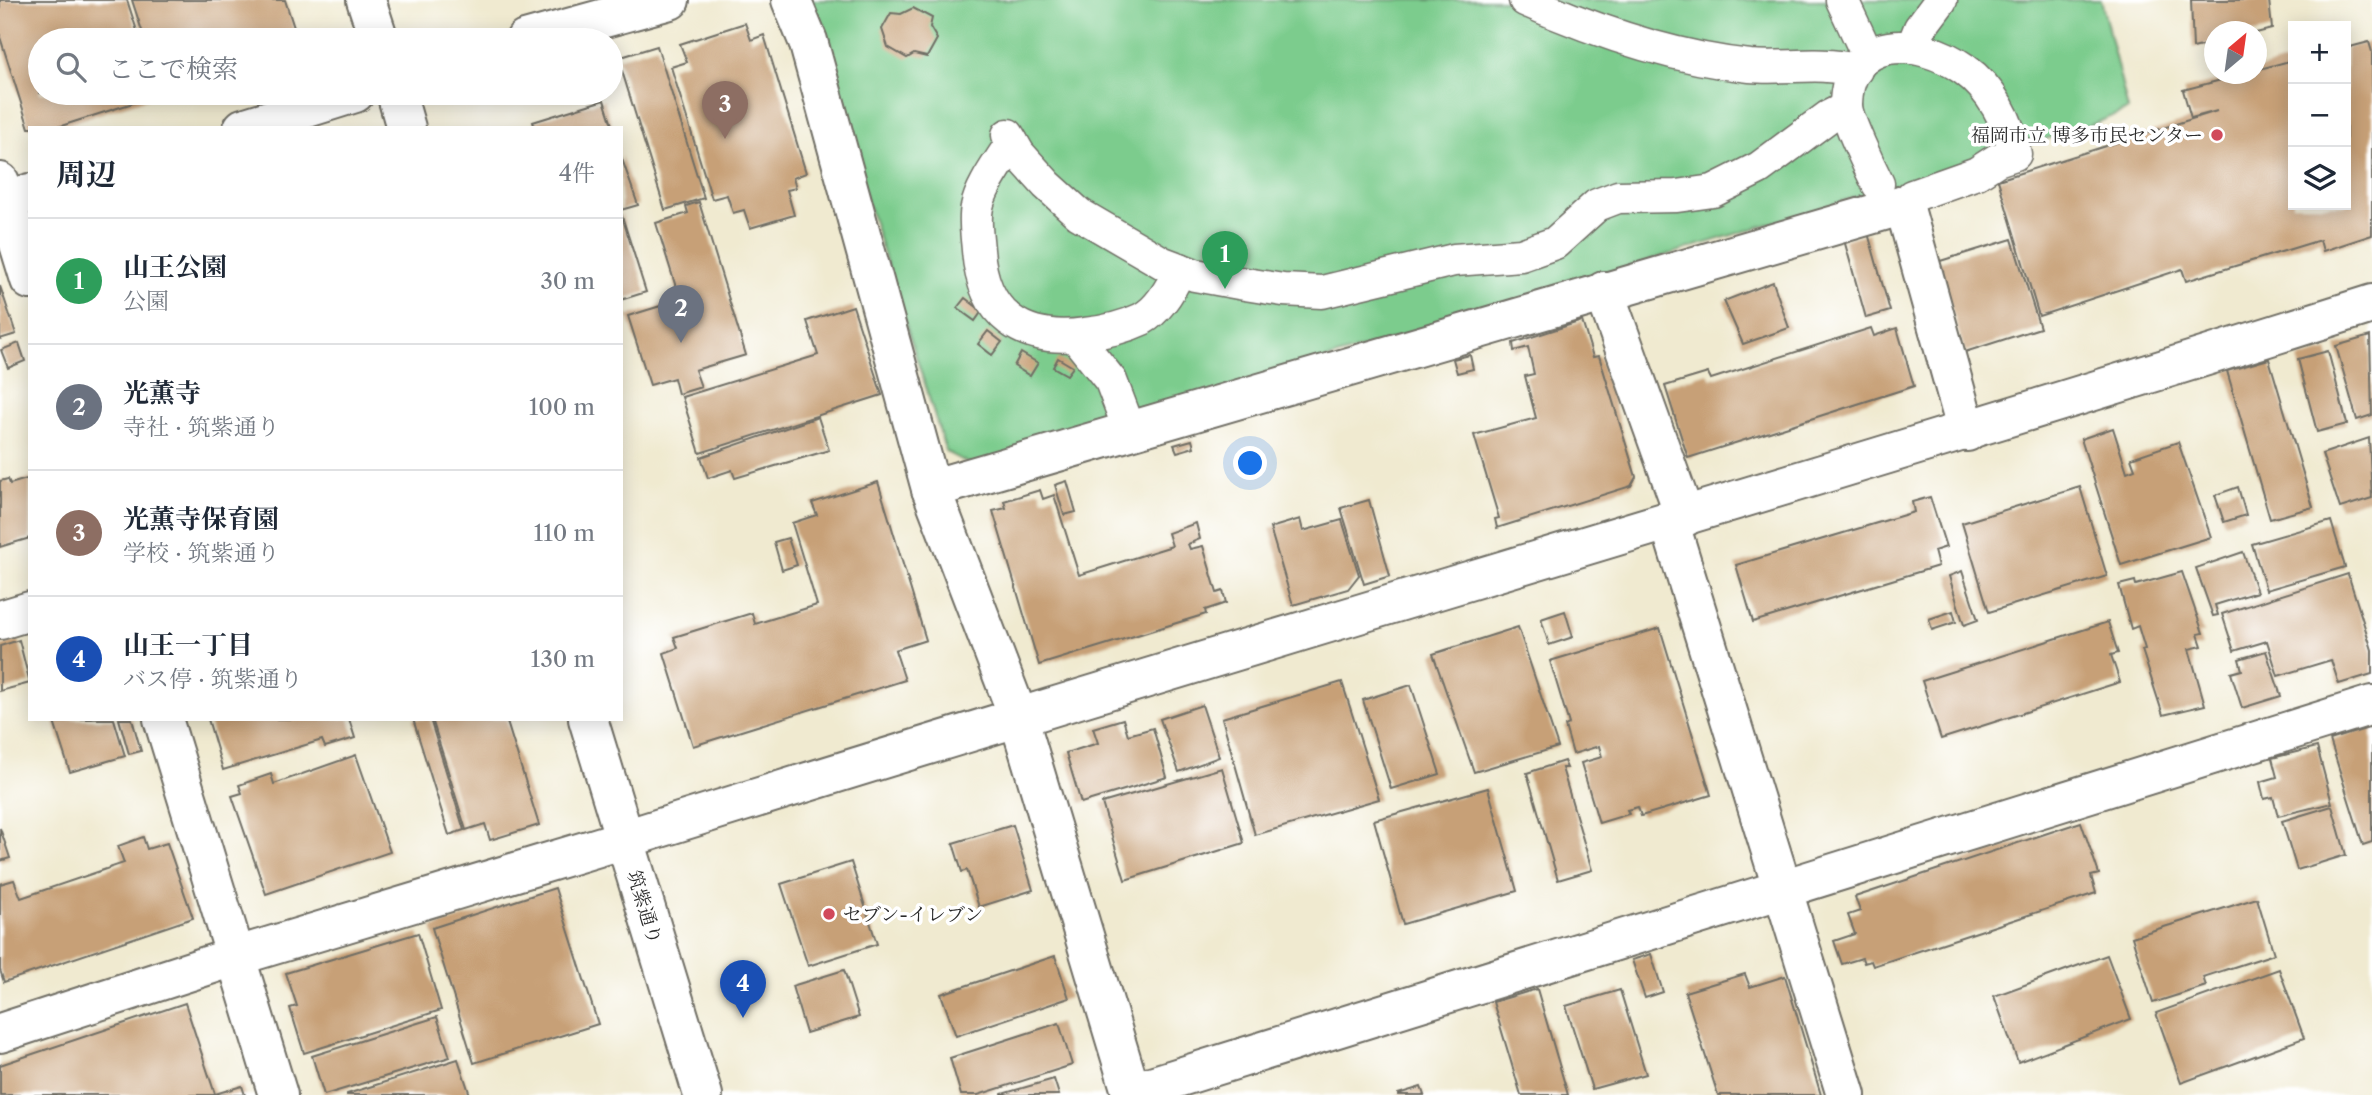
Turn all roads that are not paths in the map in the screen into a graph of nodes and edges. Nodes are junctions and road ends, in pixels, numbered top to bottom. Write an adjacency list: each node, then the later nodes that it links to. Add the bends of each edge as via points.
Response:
1 (366, 0): 7 (street)
2 (670, 0): 8 (street)
3 (791, 0): 25 (street, via 808,41)
4 (1525, 0): 10 (street, via 1573,21 1705,58 1791,67)
5 (1842, 0): 10 (street)
6 (1941, 0): 9 (street)
7 (375, 28)
8 (568, 28)
9 (1912, 48): 10 (street, via 1887,45); 17 (street, via 1923,48 1965,69 1994,101 2010,129 2015,154 1977,173)
10 (1862, 63): 13 (street)
11 (317, 105): 14 (street)
12 (399, 105): 15 (street)
13 (1846, 108): 17 (street); 18 (street, via 1759,168 1713,191 1618,197 1597,205 1555,243 1521,255 1454,260 1322,292 1261,287)
14 (249, 126)
15 (405, 126)
16 (9, 194): 19 (street)
17 (1898, 195): 20 (street); 24 (street)
18 (1180, 269): 22 (street, via 1157,306 1143,318); 22 (street, via 1079,214 1047,185 1010,138 977,205 979,267 992,302 1010,321 1028,332)
19 (28, 272)
20 (1604, 291): 25 (street); 26 (street)
21 (2372, 304): 24 (street)
22 (1075, 336): 23 (street, via 1111,381)
23 (1125, 418)
24 (1967, 432): 26 (street)
25 (931, 489): 30 (street)
26 (1677, 519): 30 (street); 34 (street)
27 (28, 612): 28 (street)
28 (0, 620)
29 (2372, 705): 34 (street)
30 (1018, 716): 33 (street); 37 (street)
31 (164, 721): 35 (street)
32 (589, 721): 33 (street, 筑紫通り)
33 (625, 839): 35 (street); 39 (street, 筑紫通り)
34 (1780, 888): 37 (street); 40 (street)
35 (234, 957): 36 (street); 38 (street)
36 (0, 1033)
37 (1132, 1093)
38 (278, 1095)
39 (703, 1095)
40 (1846, 1095)

